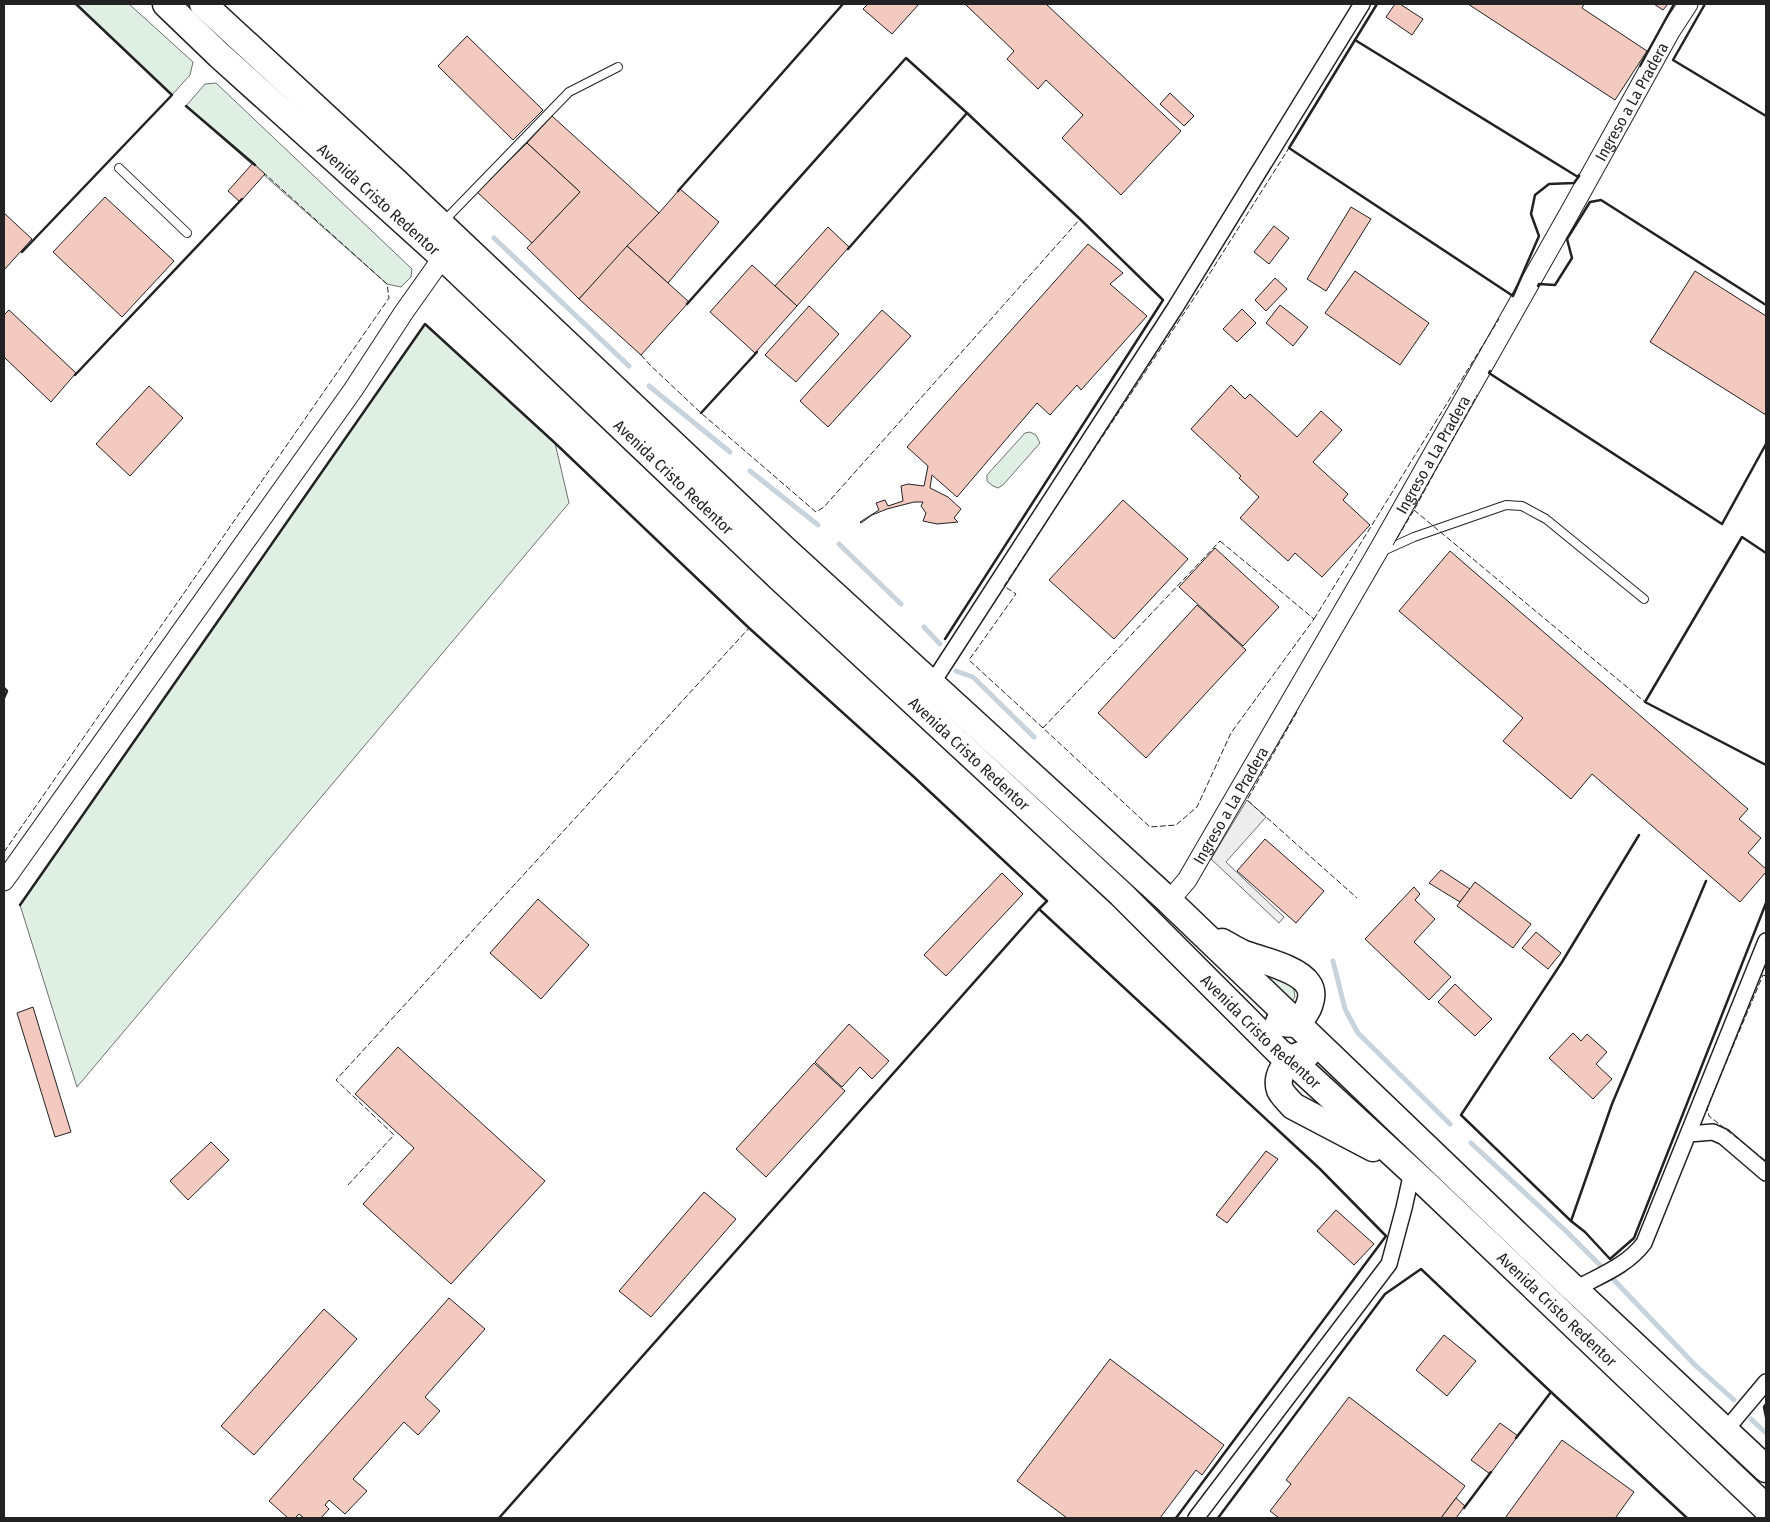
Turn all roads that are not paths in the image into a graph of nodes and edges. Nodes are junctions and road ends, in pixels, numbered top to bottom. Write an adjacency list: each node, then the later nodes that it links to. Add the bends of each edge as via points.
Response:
1 (166, 4): 9 (highway, Avenida Cristo Redentor)
2 (203, 4): 7 (highway, Avenida Cristo Redentor)
3 (1362, 4): 12 (street, via 1175,308)
4 (1688, 4): 10 (street, Ingreso a La Pradera)
5 (618, 67): 7 (lane, via 570,92)
6 (119, 168): 8 (lane)
7 (440, 224): 12 (highway, Avenida Cristo Redentor)
8 (187, 233)
9 (443, 257): 13 (street, via 353,390); 14 (highway, Avenida Cristo Redentor, via 780,578)
10 (1376, 554): 11 (lane, via 1414,537 1506,505 1522,506 1546,519); 15 (street, Ingreso a La Pradera, via 1187,880)
11 (1644, 599)
12 (931, 685): 15 (highway, Avenida Cristo Redentor)
13 (4, 881)
14 (1121, 894): 18 (highway, via 1164,922 1265,1014 1282,1023); 19 (highway, Avenida Cristo Redentor, via 1279,1052)
15 (1169, 901): 16 (highway, Avenida Cristo Redentor)
16 (1199, 930): 18 (highway, Avenida Cristo Redentor); 18 (highway, via 1240,952 1295,973 1307,982 1312,992 1311,999 1307,1010)
17 (1765, 946): 20 (street)
18 (1296, 1022): 21 (highway, Avenida Cristo Redentor)
19 (1291, 1060): 21 (highway, via 1300,1054 1312,1054 1384,1120); 22 (highway, Avenida Cristo Redentor, via 1282,1069 1279,1084 1283,1095 1293,1106)
20 (1689, 1134): 23 (street, via 1712,1132 1724,1137); 24 (street, via 1644,1244 1627,1261)
21 (1439, 1159): 24 (highway, Avenida Cristo Redentor)
22 (1403, 1164): 28 (highway, Avenida Cristo Redentor); 29 (street, via 1404,1208 1389,1264)
23 (1766, 1173)
24 (1575, 1289): 26 (highway, Avenida Cristo Redentor)
25 (1766, 1382): 26 (street)
26 (1725, 1431): 27 (highway, Avenida Cristo Redentor)
27 (1766, 1469)
28 (1766, 1508)
29 (1196, 1518)

